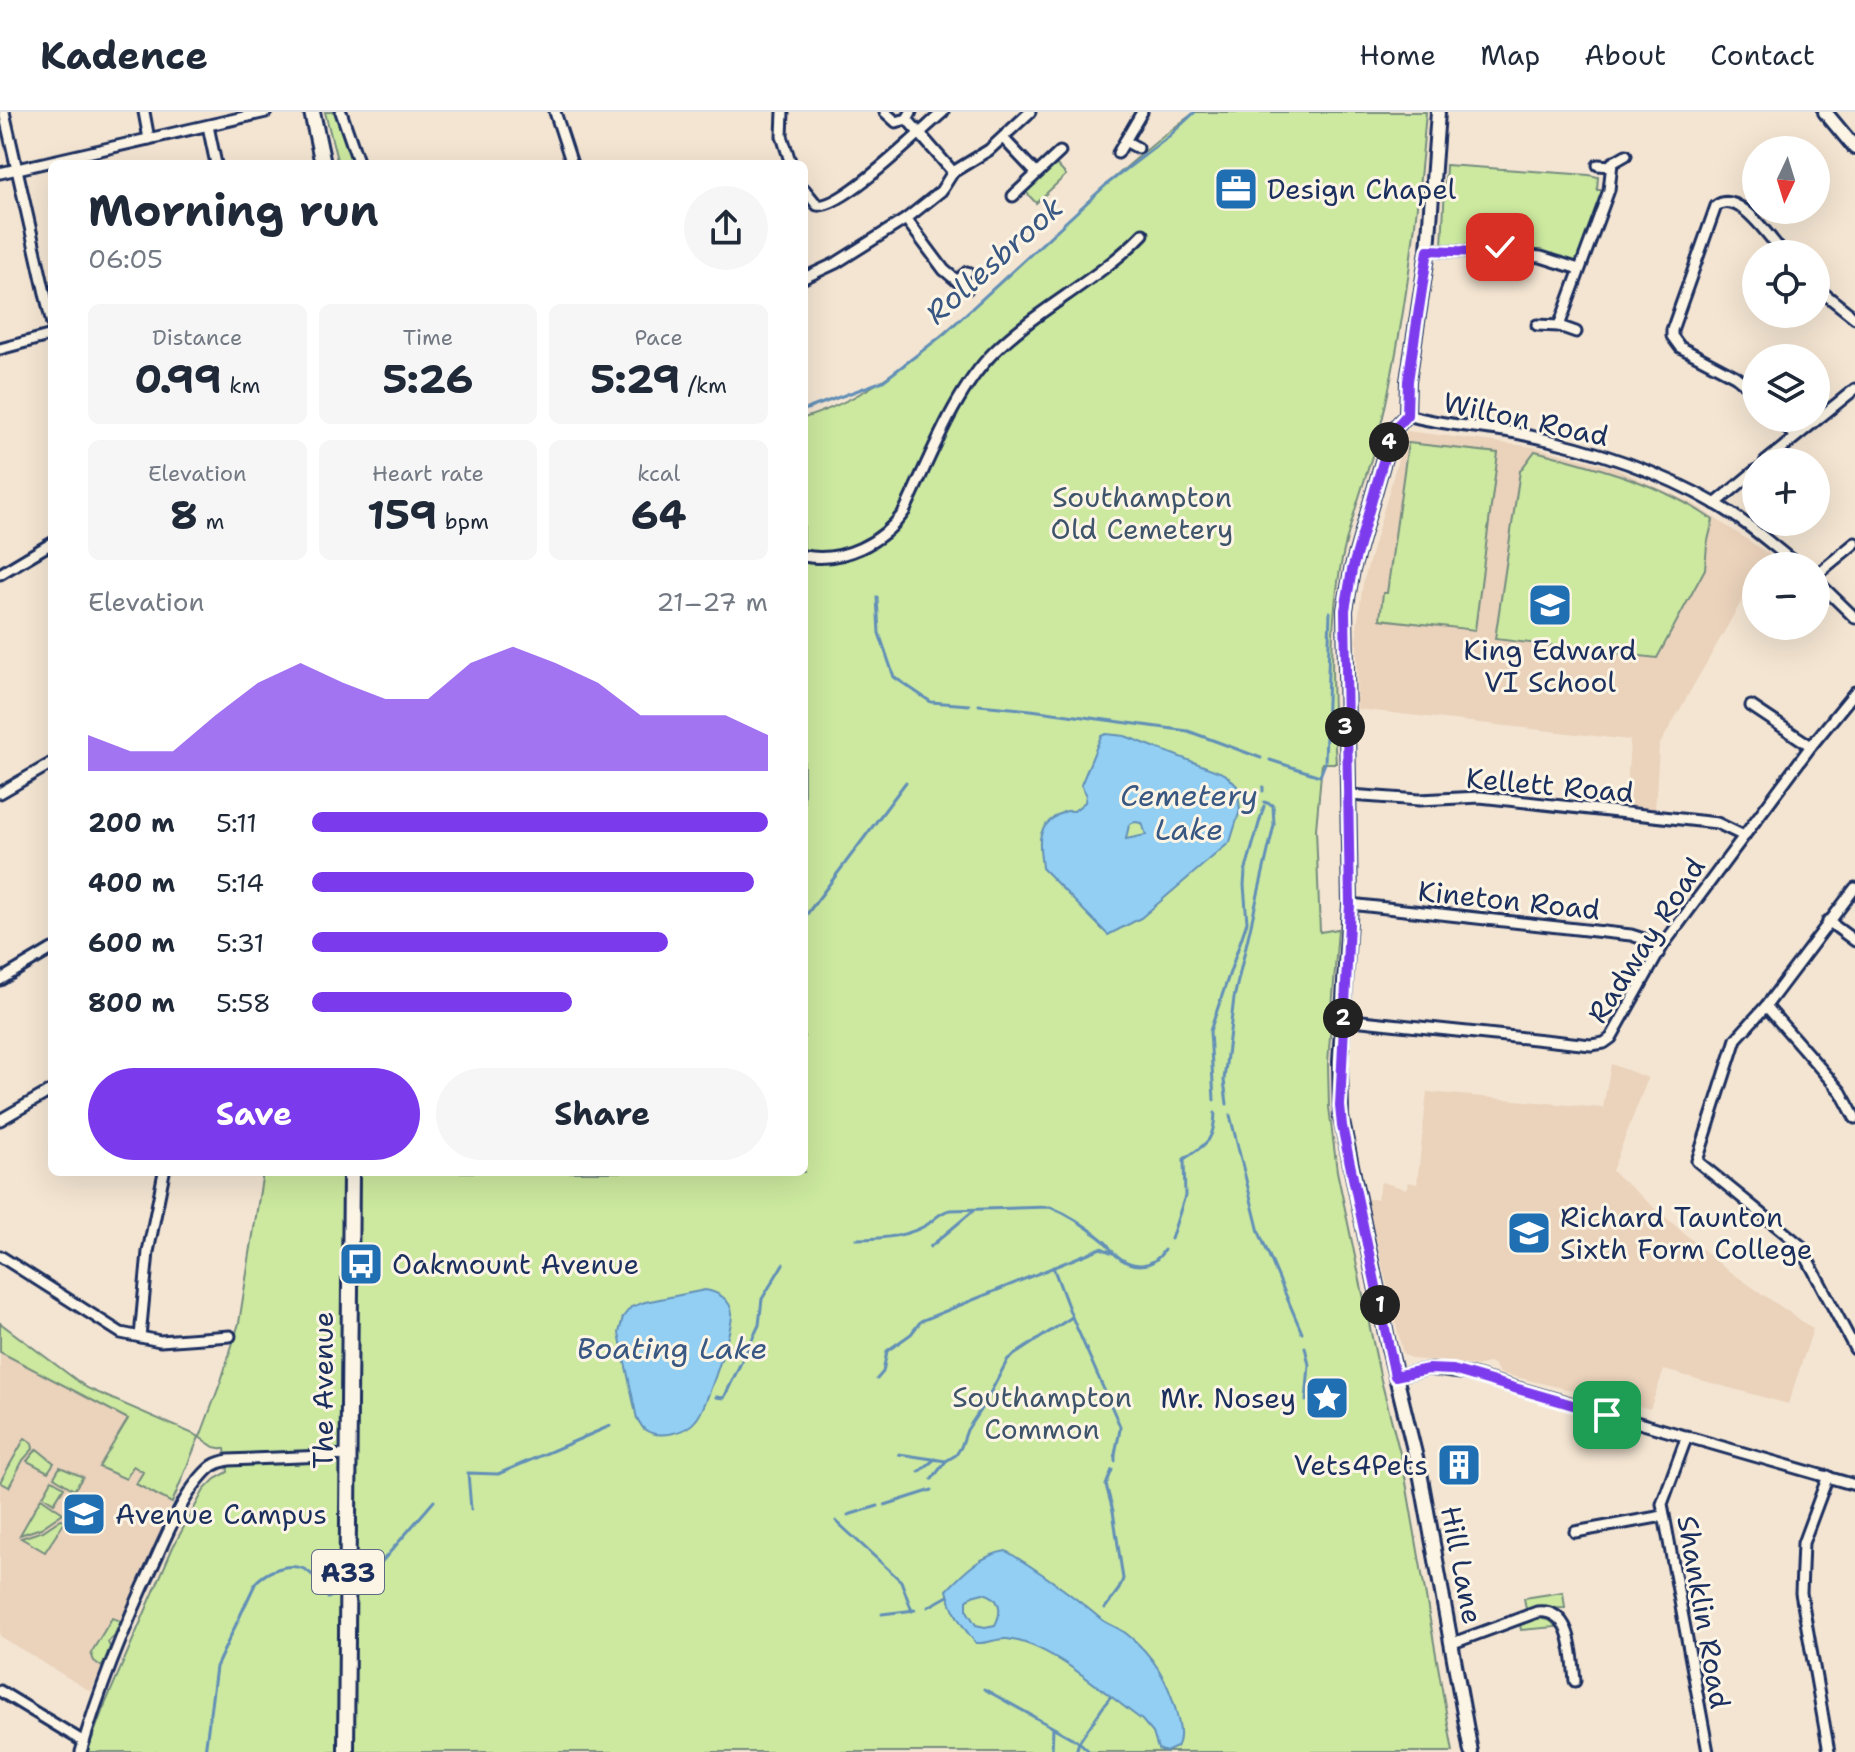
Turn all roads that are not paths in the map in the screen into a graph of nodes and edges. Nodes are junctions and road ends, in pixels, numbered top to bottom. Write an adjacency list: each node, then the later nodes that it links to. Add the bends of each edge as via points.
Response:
1 (4, 112): 34 (street)
2 (144, 112): 18 (street)
3 (266, 112): 15 (street)
4 (312, 112): 27 (main road)
5 (341, 112): 28 (street)
6 (555, 112): 29 (street)
7 (783, 112): 30 (street, via 782,136)
8 (885, 112): 14 (street, via 896,122)
9 (943, 112): 16 (street)
10 (1030, 112): 17 (street)
11 (1142, 112): 19 (street)
12 (1438, 112): 43 (street, Hill Lane)
13 (1825, 112): 21 (street)
14 (909, 116): 16 (street)
15 (208, 126): 18 (street); 26 (street)
16 (919, 133): 35 (street); 38 (street, via 826,207)
17 (1003, 138): 35 (street); 37 (street)
18 (149, 139): 25 (street)
19 (1125, 141): 20 (street); 23 (street)
20 (1138, 148)
21 (1855, 148)
22 (1060, 152): 37 (street)
23 (1118, 153)
24 (1626, 155): 33 (street)
25 (60, 160)
26 (215, 160)
27 (322, 160)
28 (358, 160)
29 (571, 160)
30 (790, 160)
31 (48, 163): 34 (street)
32 (1598, 165): 33 (street)
33 (1611, 166): 44 (street, via 1609,190)
34 (17, 170): 36 (street); 50 (street)
35 (953, 172): 40 (street, via 941,191)
36 (0, 173)
37 (1036, 173): 39 (street)
38 (808, 194)
39 (1013, 196)
40 (906, 219): 46 (street); 47 (street)
41 (1143, 234): 68 (street, via 1113,263 993,352 962,395 892,529 857,550)
42 (1771, 240): 57 (street, via 1741,206 1720,202 1672,330 1680,347)
43 (1428, 250): 44 (street, via 1479,252 1500,247); 59 (street, Hill Lane)
44 (1579, 269): 53 (street)
45 (967, 272): 47 (street)
46 (808, 276)
47 (957, 281): 48 (street)
48 (967, 289)
49 (1830, 298): 51 (street)
50 (48, 306)
51 (1855, 318)
52 (1537, 325): 53 (street)
53 (1559, 326): 54 (street)
54 (1576, 332)
55 (48, 336): 56 (street)
56 (0, 349)
57 (1742, 382)
58 (1855, 389): 61 (street)
59 (1407, 415): 64 (street, Wilton Road, via 1578,446); 78 (street, Hill Lane, via 1388,444 1347,595 1344,695)
60 (1791, 432): 61 (street)
61 (1795, 437): 62 (street)
62 (1782, 448)
63 (1742, 482): 64 (street)
64 (1715, 504): 67 (street, Wilton Road)
65 (1855, 543): 69 (street)
66 (48, 545): 70 (street)
67 (1780, 552)
68 (808, 556)
69 (1830, 565)
70 (0, 574)
71 (1830, 592): 72 (street)
72 (1855, 618)
73 (1855, 692): 75 (street, Radway Road)
74 (1751, 706): 75 (street)
75 (1811, 746): 79 (street, Radway Road)
76 (48, 765): 77 (street)
77 (0, 793)
78 (1350, 795): 79 (street, Kellett Road, via 1480,797 1717,823); 81 (street, Hill Lane)
79 (1744, 836): 84 (street, Radway Road)
80 (1855, 888): 82 (street)
81 (1350, 904): 84 (street, Kineton Road, via 1631,935); 88 (street, Hill Lane)
82 (1828, 921): 83 (street); 87 (street)
83 (1855, 941)
84 (1663, 945): 88 (street, Radway Road, via 1611,1038 1598,1045)
85 (48, 951): 86 (street)
86 (0, 980)
87 (1766, 1006): 91 (street); 99 (street, via 1736,1039 1697,1161 1800,1245)
88 (1343, 1019): 100 (street, Hill Lane, via 1342,1126)
89 (1855, 1089): 91 (street)
90 (48, 1092): 93 (street)
91 (1841, 1092): 92 (street)
92 (1855, 1118)
93 (0, 1120)
94 (163, 1176): 98 (street, via 148,1252)
95 (351, 1176): 102 (main road, The Avenue / A33)
96 (0, 1256): 98 (street, via 112,1330)
97 (230, 1336): 98 (street, via 178,1341)
98 (140, 1337)
99 (1855, 1349)
100 (1395, 1376): 101 (street, via 1453,1370); 107 (street, Hill Lane)
101 (1687, 1436): 103 (street); 105 (street, Shanklin Road, via 1665,1492)
102 (349, 1455): 112 (street, via 214,1465 166,1537); 113 (main road, The Avenue / A33)
103 (1828, 1476): 104 (street); 116 (street, via 1803,1543 1801,1593)
104 (1855, 1485)
105 (1663, 1516): 106 (street); 115 (street, Shanklin Road)
106 (1575, 1532)
107 (1453, 1643): 109 (street, via 1537,1612 1550,1613 1566,1626); 114 (street, Hill Lane)
108 (1585, 1667): 109 (street)
109 (1574, 1669): 110 (street)
110 (1575, 1681)
111 (0, 1691): 112 (street)
112 (82, 1747)
113 (346, 1752)
114 (1471, 1752)
115 (1708, 1752)
116 (1829, 1752)

